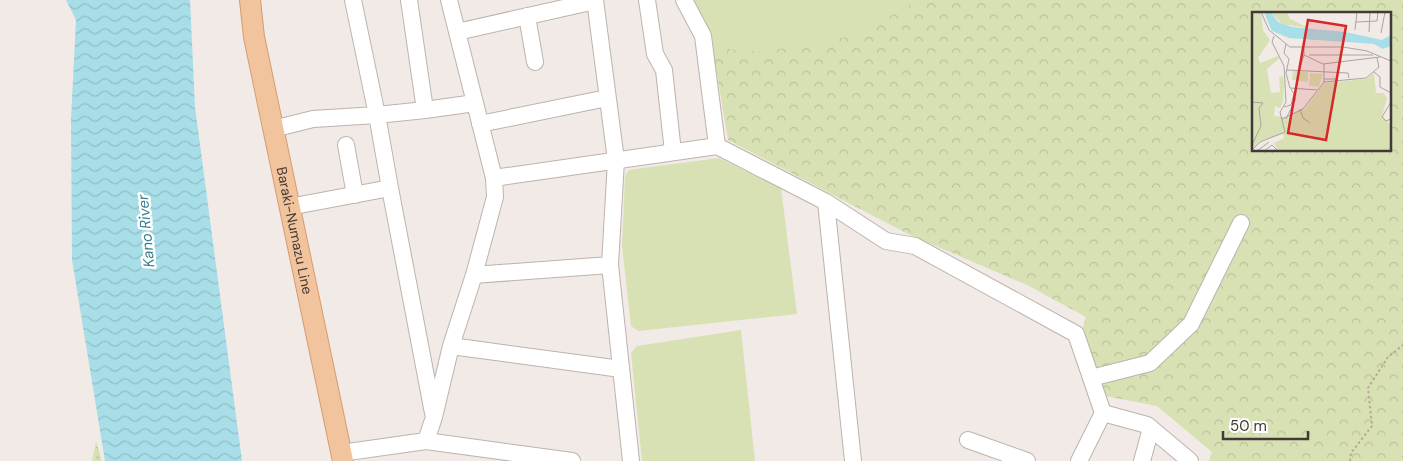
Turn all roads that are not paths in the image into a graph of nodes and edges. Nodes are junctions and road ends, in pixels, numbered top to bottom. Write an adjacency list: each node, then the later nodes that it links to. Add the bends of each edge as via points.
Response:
1 (250, 0): 16 (main road, Baraki-Numazu Line, via 254,37)
2 (353, 0): 14 (street)
3 (409, 0): 13 (street)
4 (449, 0): 9 (street)
5 (595, 0): 8 (street); 11 (street)
6 (647, 0): 19 (street, via 655,54 664,70)
7 (684, 0): 18 (street, via 703,36)
8 (526, 16): 9 (street); 10 (street)
9 (457, 32): 12 (street)
10 (535, 62)
11 (608, 98): 15 (street); 20 (street)
12 (475, 103): 13 (street); 15 (street)
13 (425, 110): 14 (street)
14 (377, 115): 16 (street, via 313,119); 22 (street)
15 (480, 124): 21 (street)
16 (273, 130): 25 (main road, Baraki-Numazu Line)
17 (346, 145): 23 (street)
18 (717, 146): 19 (street); 24 (street)
19 (673, 152): 20 (street)
20 (616, 160): 21 (street); 27 (street)
21 (494, 178): 28 (street, via 495,197)
22 (390, 188): 23 (street); 33 (street)
23 (355, 195): 25 (street)
24 (826, 202): 31 (street, via 886,241 915,246 1076,334); 42 (street)
25 (290, 207): 38 (main road, Baraki-Numazu Line)
26 (1241, 224): 31 (street, via 1191,324 1150,363)
27 (610, 265): 28 (street); 30 (street)
28 (474, 275): 29 (street)
29 (451, 346): 30 (street); 33 (street)
30 (621, 369): 41 (street)
31 (1091, 378): 32 (street)
32 (1103, 413): 34 (street); 44 (street)
33 (434, 417): 36 (street)
34 (1151, 428): 45 (street); 46 (street)
35 (968, 440): 43 (street)
36 (426, 441): 37 (street); 38 (street)
37 (460, 453): 39 (street)
38 (342, 457)
39 (532, 458): 40 (street)
40 (572, 461)
41 (631, 461)
42 (853, 461)
43 (1027, 461)
44 (1079, 461)
45 (1142, 461)
46 (1190, 461)

